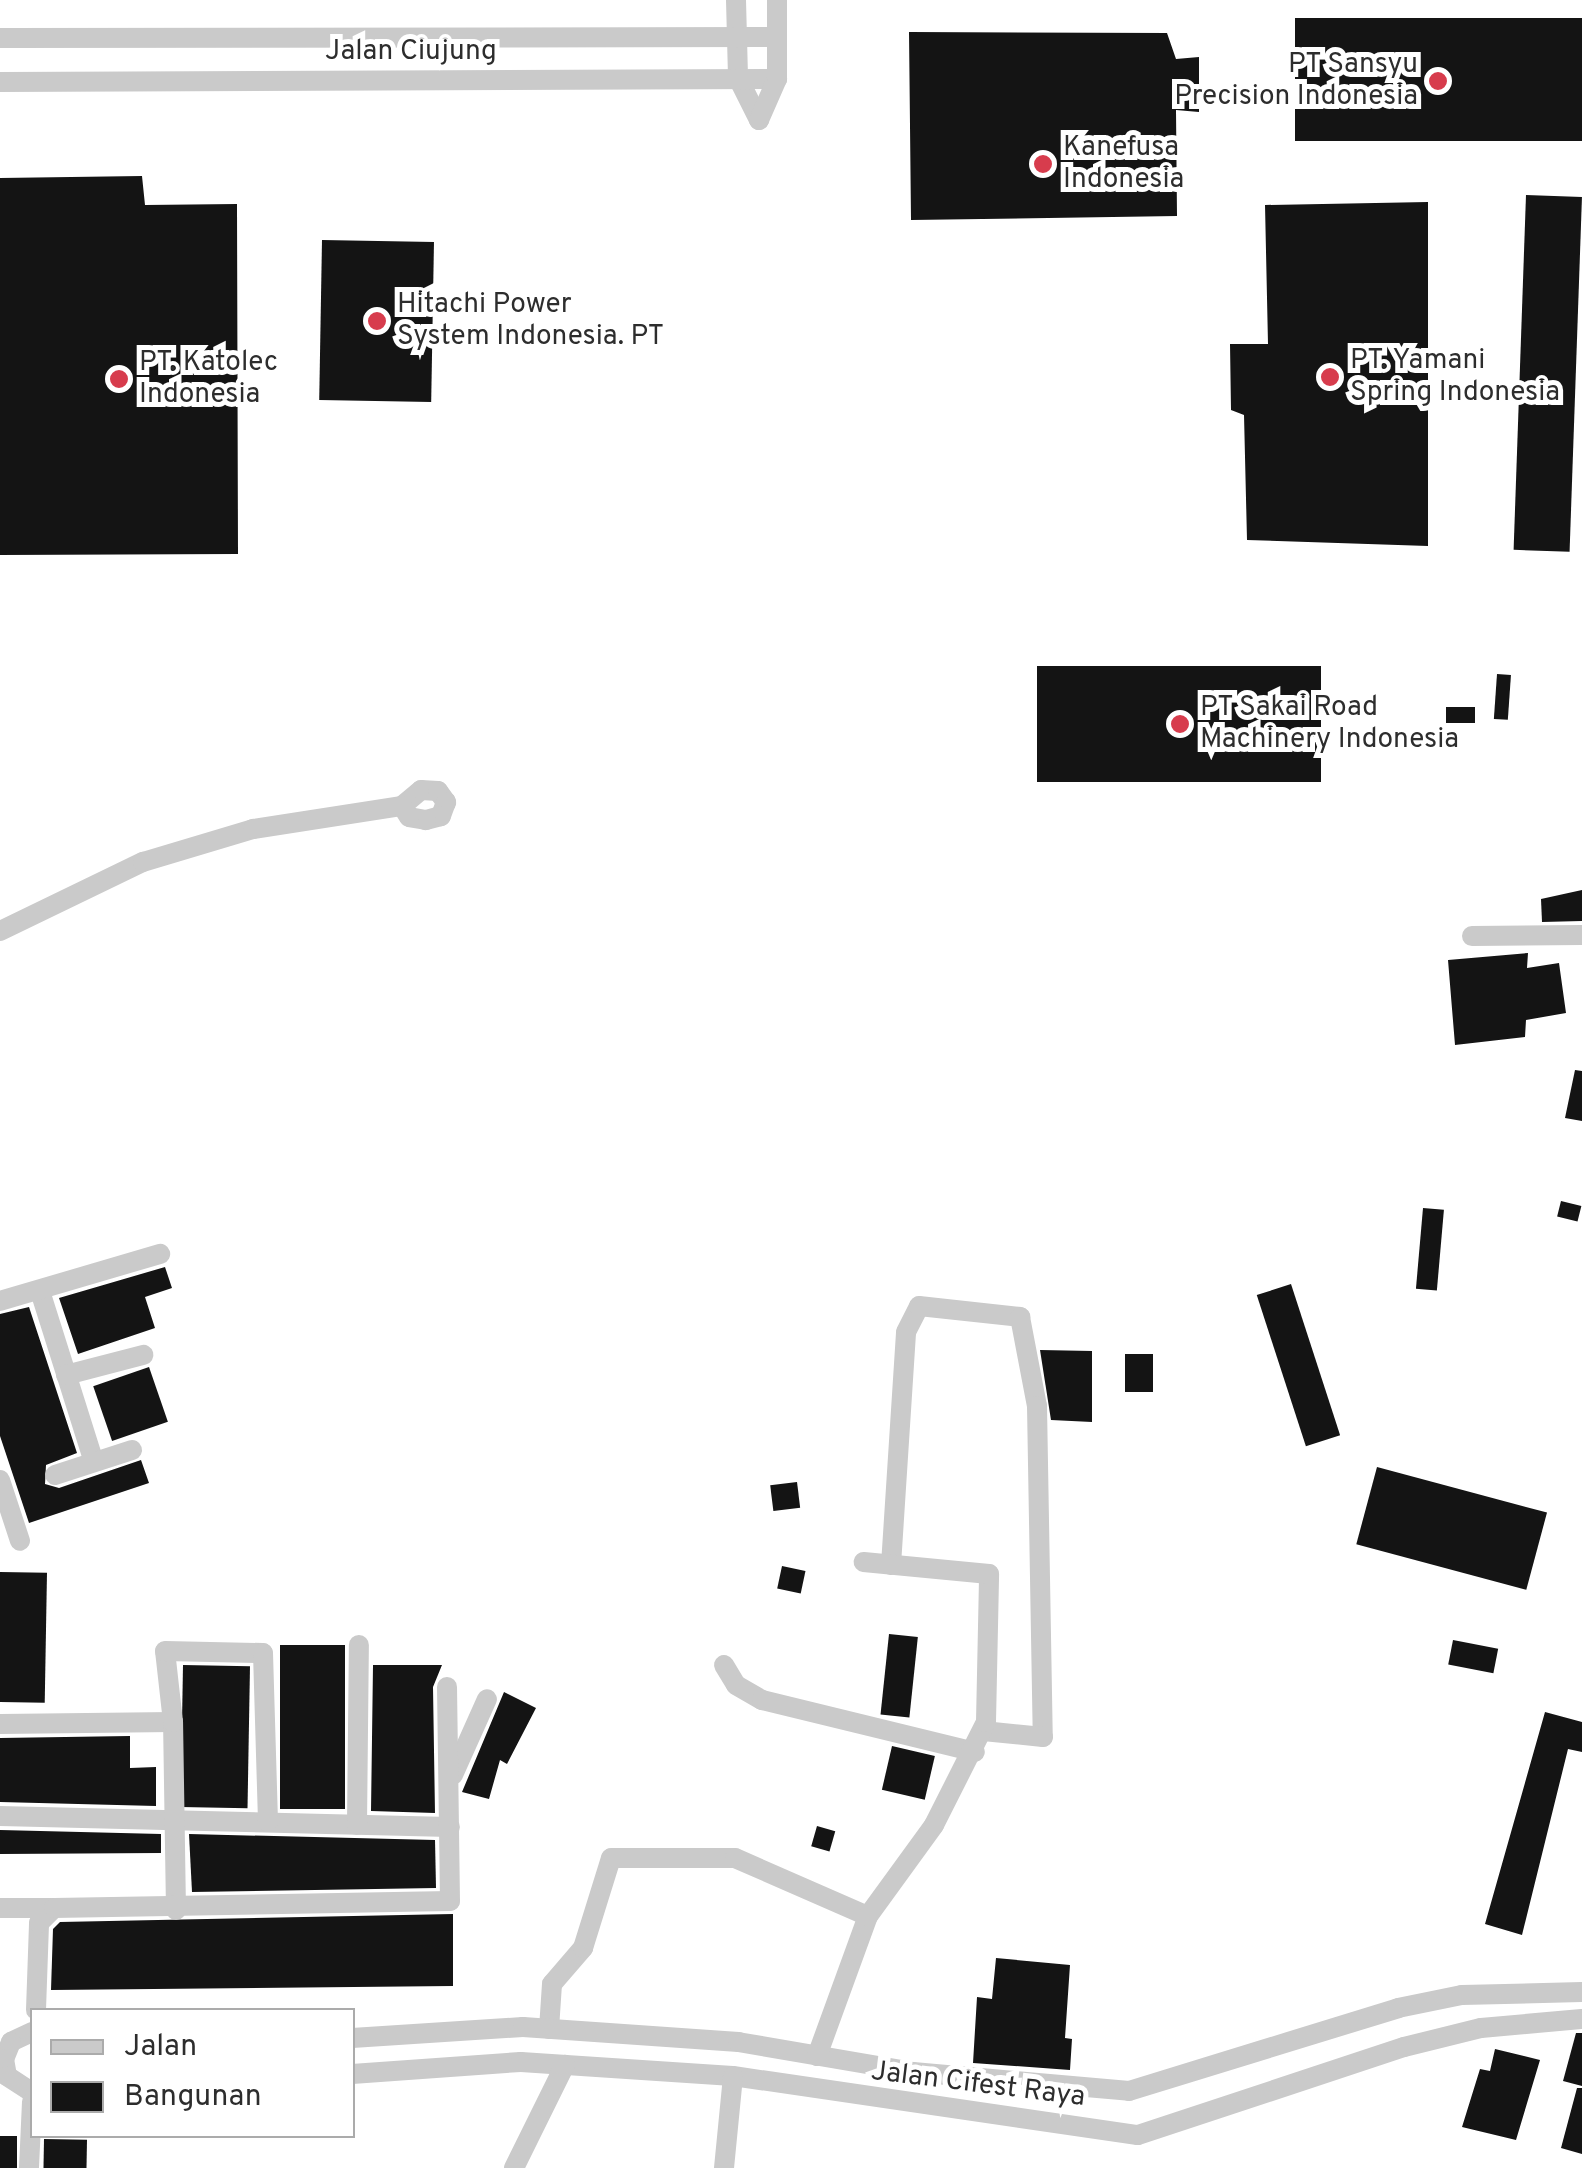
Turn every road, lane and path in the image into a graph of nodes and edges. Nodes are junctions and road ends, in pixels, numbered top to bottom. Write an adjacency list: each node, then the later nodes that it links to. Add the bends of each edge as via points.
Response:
1 (736, 0): 3 (street)
2 (777, 0): 4 (street)
3 (736, 37): 4 (street); 5 (street); 6 (street)
4 (777, 37): 7 (street)
5 (0, 38)
6 (738, 78): 7 (street, Jalan Ciujung); 7 (street, via 759,120); 8 (street, Jalan Ciujung)
7 (777, 79)
8 (0, 82)
9 (402, 806): 10 (street, via 254,830 142,862)
10 (0, 931)
11 (1582, 935): 12 (street)
12 (1472, 936)
13 (160, 1254): 14 (street)
14 (40, 1291): 15 (street); 17 (street)
15 (0, 1300)
16 (143, 1354): 17 (street)
17 (66, 1375): 19 (street)
18 (132, 1450): 19 (street)
19 (94, 1462): 20 (street)
20 (54, 1475)
21 (0, 1480): 22 (street)
22 (20, 1541)
23 (864, 1562): 24 (street)
24 (891, 1565): 31 (street, via 989,1574); 31 (street, via 906,1332 919,1306 1020,1317 1037,1406 1043,1737)
25 (358, 1645): 37 (street)
26 (724, 1665): 32 (street, via 736,1684 762,1700)
27 (447, 1687): 33 (street)
28 (487, 1699): 33 (street)
29 (173, 1722): 30 (street); 35 (street); 36 (street, via 163,1652 263,1653)
30 (0, 1724)
31 (983, 1731): 32 (street)
32 (975, 1752): 42 (street, via 934,1825)
33 (450, 1783): 38 (street)
34 (0, 1816): 35 (street)
35 (172, 1818): 36 (street); 41 (street)
36 (268, 1822): 37 (street)
37 (356, 1825): 38 (street)
38 (450, 1826): 41 (street, via 454,1890 445,1903)
39 (0, 1908): 40 (street)
40 (54, 1908): 41 (street); 44 (street, via 39,1923)
41 (176, 1910)
42 (868, 1916): 47 (street, via 735,1858 611,1858 583,1948 552,1984); 51 (street)
43 (1582, 1992): 51 (street, Jalan Cifest Raya, via 1462,1996 1398,2008 1129,2091 1038,2086)
44 (36, 2008)
45 (1582, 2019): 56 (street, Jalan Cifest Raya, via 1481,2028 1404,2047 1138,2135)
46 (523, 2027): 47 (street, Jalan Cifest Raya); 49 (street, Jalan Cifest Raya); 52 (street)
47 (549, 2029): 51 (street, Jalan Cifest Raya, via 738,2042)
48 (30, 2033): 50 (street)
49 (355, 2038)
50 (6, 2042): 55 (street)
51 (818, 2056)
52 (520, 2062): 53 (street, Jalan Cifest Raya); 54 (street, Jalan Cifest Raya)
53 (565, 2065): 56 (street, Jalan Cifest Raya); 60 (street)
54 (355, 2074)
55 (4, 2076): 57 (street)
56 (733, 2076): 61 (street)
57 (30, 2091)
58 (30, 2138): 59 (street)
59 (29, 2168)
60 (514, 2168)
61 (724, 2168)

